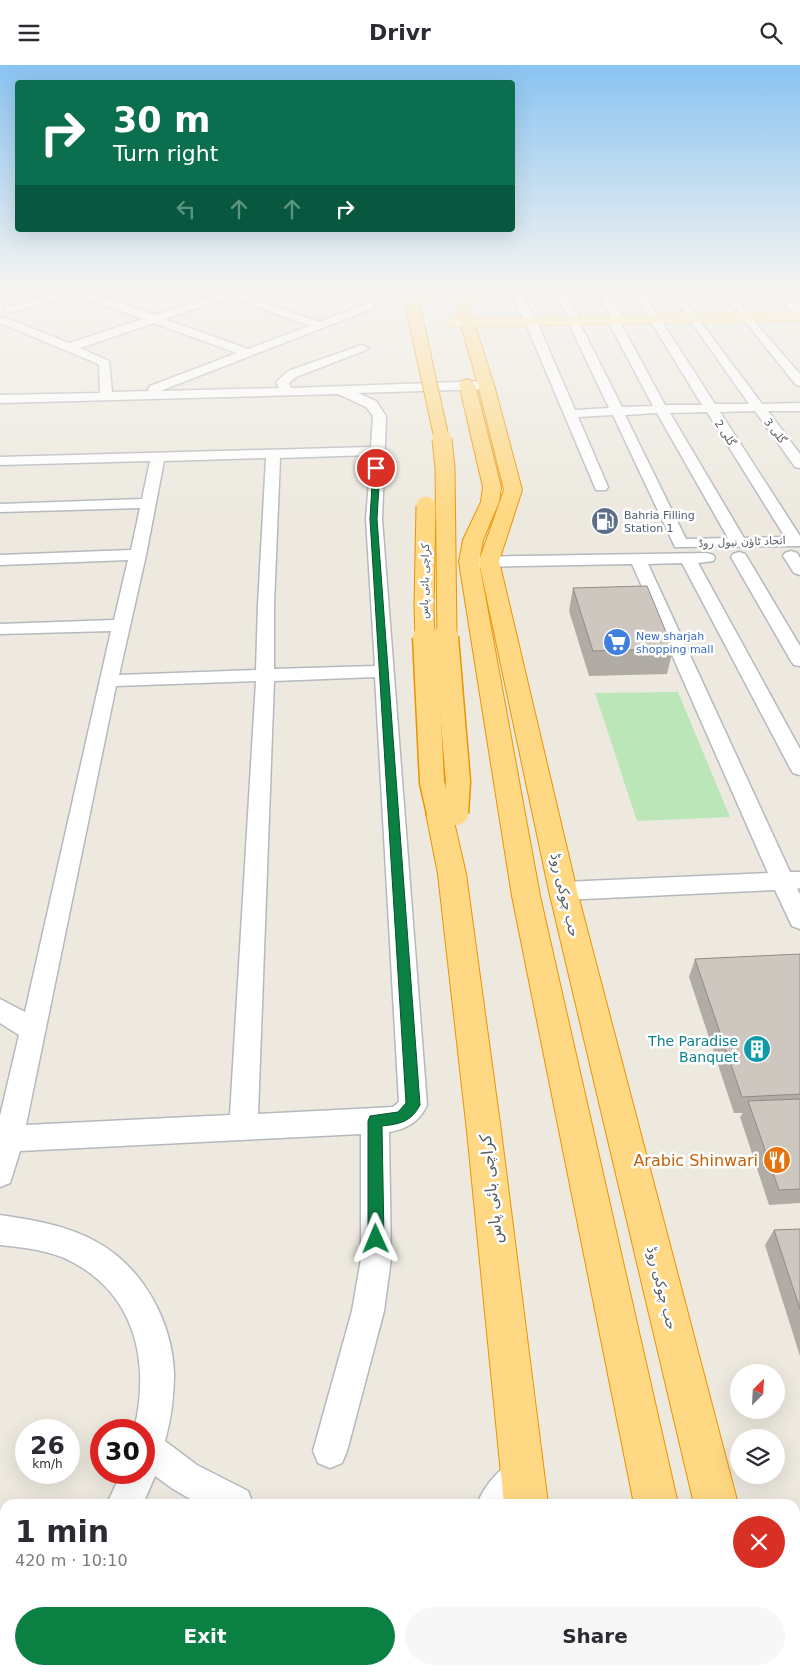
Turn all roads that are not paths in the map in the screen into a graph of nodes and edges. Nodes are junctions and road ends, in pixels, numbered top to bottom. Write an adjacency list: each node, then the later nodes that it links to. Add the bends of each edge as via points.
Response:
1 (105, 364): 19 (street)
2 (215, 364): 13 (street)
3 (319, 364): 16 (street, via 292,374)
4 (413, 364): 32 (highway)
5 (426, 364): 52 (highway, کراچی بائی پاس, bridge, via 441,429 445,468 445,609 458,782)
6 (471, 364): 15 (highway)
7 (548, 364): 26 (street)
8 (595, 364): 25 (street)
9 (638, 364): 24 (street)
10 (683, 364): 23 (street, گلی 2)
11 (726, 364): 21 (street, گلی 3)
12 (785, 364): 14 (street)
13 (173, 381): 16 (street, via 188,386); 18 (street)
14 (800, 382)
15 (477, 385): 17 (street); 43 (highway, via 492,487 490,502 473,540)
16 (284, 386): 17 (street); 18 (street)
17 (340, 390): 27 (street, via 371,404 380,416)
18 (140, 394): 19 (street)
19 (106, 396): 20 (street)
20 (0, 399)
21 (757, 407): 22 (street); 23 (street); 31 (street, گلی 3)
22 (800, 407)
23 (710, 408): 24 (street); 37 (street, گلی 2)
24 (661, 409): 25 (street); 38 (street)
25 (617, 412): 26 (street); 38 (street, اتحاد ٹاؤن نیول روڈ, via 681,544)
26 (569, 414): 34 (street)
27 (377, 451): 28 (street); 48 (street, via 374,519)
28 (273, 455): 29 (street); 49 (street)
29 (158, 457): 30 (street); 35 (street)
30 (0, 461)
31 (800, 464)
32 (427, 467)
33 (426, 486): 52 (highway, کراچی بائی پاس, bridge, via 424,607 432,783)
34 (601, 487)
35 (149, 503): 36 (street); 39 (street)
36 (0, 508)
37 (796, 548): 38 (street); 44 (street, گلی 2)
38 (739, 550): 40 (street); 47 (street)
39 (138, 555): 41 (street); 45 (street)
40 (688, 559): 42 (street); 51 (street)
41 (0, 560)
42 (638, 560): 43 (street); 53 (street)
43 (479, 562): 54 (highway, حب چوکی روڈ); 71 (highway, via 526,896)
44 (800, 570)
45 (121, 625): 46 (street); 50 (street)
46 (0, 629)
47 (800, 661)
48 (385, 671): 49 (street); 58 (street, via 413,1105 401,1118)
49 (265, 676): 50 (street); 59 (street)
50 (108, 681): 57 (street)
51 (800, 769)
52 (447, 813): 67 (highway, کراچی بائی پاس)
53 (791, 880): 54 (street); 55 (street)
54 (563, 891): 72 (highway, حب چوکی روڈ)
55 (800, 920)
56 (0, 1010): 57 (street)
57 (33, 1030): 60 (street)
58 (375, 1121): 59 (street); 64 (street, via 376,1259 368,1311)
59 (243, 1127): 60 (street)
60 (8, 1139): 61 (street)
61 (0, 1173)
62 (0, 1230): 63 (street, via 60,1240 115,1273 133,1293 148,1319 154,1344 155,1399)
63 (151, 1419)
64 (330, 1451)
65 (155, 1465): 69 (street)
66 (133, 1484): 68 (street)
67 (524, 1489): 70 (street)
68 (127, 1499)
69 (226, 1499)
70 (505, 1499)
71 (655, 1499)
72 (715, 1499)

